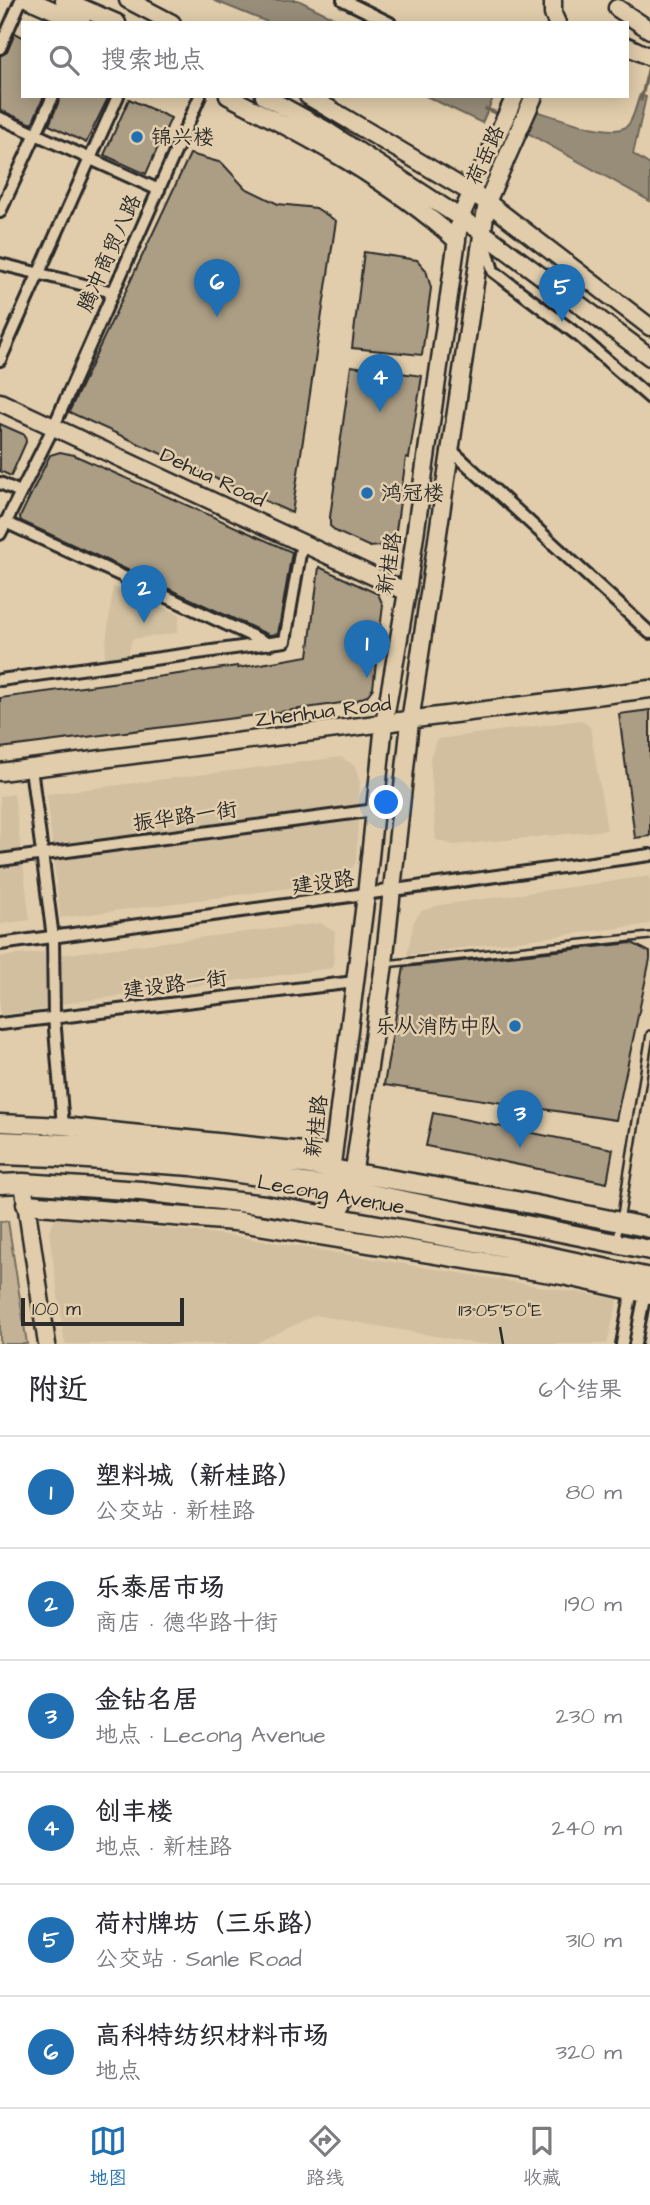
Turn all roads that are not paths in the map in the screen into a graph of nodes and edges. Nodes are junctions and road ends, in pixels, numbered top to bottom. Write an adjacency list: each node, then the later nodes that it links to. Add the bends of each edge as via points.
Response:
1 (22, 0): 13 (street)
2 (30, 0): 7 (street)
3 (64, 0): 8 (street)
4 (128, 0): 9 (street)
5 (343, 0): 10 (street)
6 (615, 10): 11 (street)
7 (77, 21)
8 (112, 21)
9 (168, 21)
10 (386, 21)
11 (650, 30)
12 (629, 47): 14 (street)
13 (0, 48)
14 (650, 57)
15 (52, 98): 24 (street)
16 (117, 98): 25 (street)
17 (199, 98): 26 (street, 腾冲商贸八路)
18 (232, 98): 32 (street, via 314,141 429,215)
19 (268, 98): 30 (street, via 324,129)
20 (311, 98): 27 (street)
21 (533, 98): 28 (street, 荷岳路)
22 (510, 107): 27 (street, 荷岳路)
23 (0, 118): 24 (street)
24 (35, 134): 25 (street); 29 (street)
25 (90, 159): 26 (street); 34 (street)
26 (159, 190): 35 (street, 腾冲商贸八路)
27 (471, 192): 28 (street); 30 (street, 荷岳路)
28 (487, 202): 31 (street, 荷岳路); 36 (street)
29 (0, 212)
30 (460, 218): 31 (street); 32 (street, 新桂路)
31 (482, 232): 37 (street); 39 (street, via 493,271 579,336); 42 (street, 新桂路)
32 (457, 241): 48 (street, 新桂路)
33 (0, 264): 34 (street)
34 (39, 273): 35 (street); 38 (street)
35 (113, 292): 41 (street, 腾冲商贸八路)
36 (650, 327)
37 (650, 357)
38 (0, 360)
39 (650, 398)
40 (0, 402): 41 (street, Dehua Road)
41 (54, 425): 44 (street, 腾冲商贸八路); 47 (street, Dehua Road)
42 (450, 449): 49 (street); 53 (street, 新桂路)
43 (0, 483): 44 (street)
44 (20, 492): 45 (street, 腾冲商贸八路)
45 (5, 522): 46 (street, 腾冲商贸八路); 50 (street)
46 (0, 534)
47 (302, 542): 48 (street, Dehua Road); 50 (street, via 285,642)
48 (407, 592): 54 (street, 新桂路)
49 (650, 633)
50 (269, 644): 51 (street)
51 (0, 680)
52 (650, 689): 53 (street, Zhenhua Road)
53 (410, 722): 54 (street, Zhenhua Road); 61 (street, 新桂路)
54 (384, 724): 55 (street, Zhenhua Road); 57 (street, 新桂路)
55 (30, 768): 56 (street, Zhenhua Road); 58 (street)
56 (0, 772)
57 (375, 810): 58 (street, 振华路一街); 62 (street, 新桂路)
58 (42, 855): 60 (street, 振华路一街); 64 (street)
59 (650, 855): 61 (street, 建设路)
60 (0, 860)
61 (393, 890): 62 (street, 建设路); 66 (street, 新桂路)
62 (366, 895): 64 (street, 建设路); 67 (street, 新桂路)
63 (650, 936): 66 (lane)
64 (53, 938): 65 (street, 建设路); 68 (street)
65 (0, 944)
66 (384, 964): 76 (street, 新桂路)
67 (355, 982): 68 (street, 建设路一街); 75 (street, 新桂路)
68 (54, 1017): 69 (street, 建设路一街); 72 (street)
69 (0, 1024)
70 (650, 1034): 81 (lane)
71 (0, 1123): 72 (street)
72 (63, 1126): 75 (street)
73 (0, 1141): 75 (main road, via 147,1147)
74 (0, 1155): 75 (main road, Lecong Avenue)
75 (331, 1170): 76 (main road, Lecong Avenue); 80 (street, 新桂路)
76 (352, 1182): 80 (street, 新桂路); 81 (main road, via 516,1200); 83 (main road, Lecong Avenue)
77 (23, 1183): 78 (main road, Lecong Avenue); 79 (street); 80 (main road, Lecong Avenue, via 141,1191)
78 (0, 1184)
79 (26, 1204): 85 (main road, via 235,1222); 86 (street)
80 (336, 1217): 85 (main road, Lecong Avenue, via 515,1249)
81 (620, 1222): 82 (main road); 83 (lane)
82 (650, 1228)
83 (617, 1243): 84 (main road, Lecong Avenue)
84 (650, 1250)
85 (643, 1285): 87 (street); 88 (street)
86 (47, 1344)
87 (622, 1344)
88 (635, 1344)

